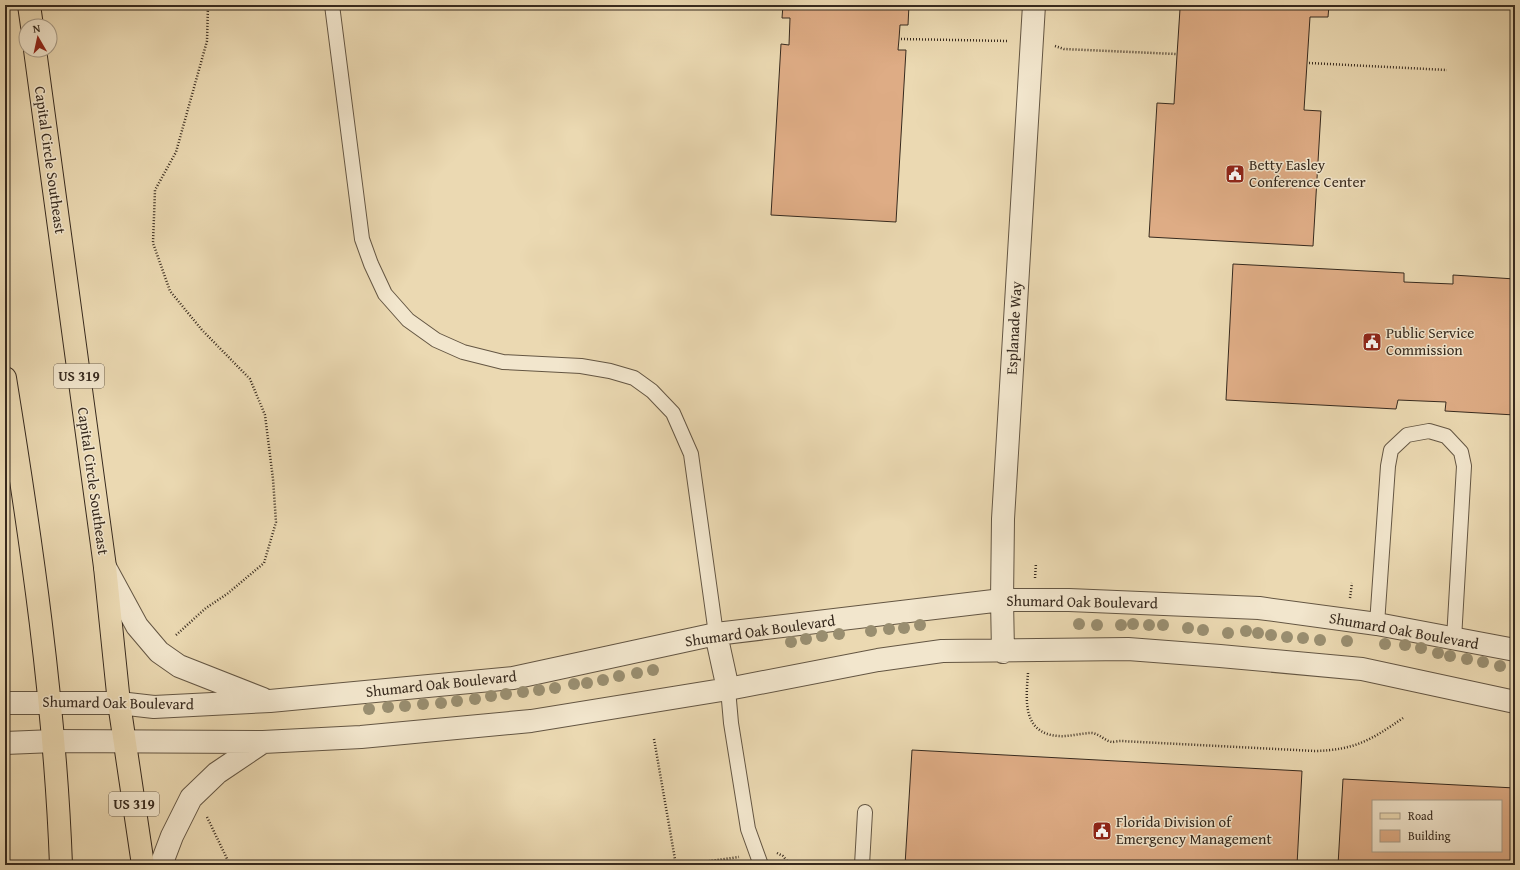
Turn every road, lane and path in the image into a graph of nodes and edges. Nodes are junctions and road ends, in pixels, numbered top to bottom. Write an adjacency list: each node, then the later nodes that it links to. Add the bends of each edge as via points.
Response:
1 (29, 5): 5 (main road)
2 (208, 5): 19 (path, via 206,41 176,152 155,190 153,243 170,291 202,330 250,380 265,415 276,522 264,563 206,608)
3 (332, 5): 17 (lane, via 362,239 385,294 408,320 436,340 463,352 503,362 581,366 610,371 634,378 652,391 673,413 691,454)
4 (1034, 5): 14 (street, Esplanade Way, via 1003,511)
5 (31, 18)
6 (901, 39): 7 (path)
7 (927, 40)
8 (36, 58): 13 (main road, Capital Circle Southeast / US 319)
9 (1309, 63): 10 (path)
10 (1447, 70)
11 (5, 378): 25 (main road)
12 (1036, 563): 15 (path)
13 (105, 567): 24 (street, via 137,626 159,652 179,666); 28 (main road, Capital Circle Southeast / US 319)
14 (1002, 600): 15 (street, Shumard Oak Boulevard); 17 (street, Shumard Oak Boulevard); 22 (street, Esplanade Way)
15 (1034, 600): 16 (street, Shumard Oak Boulevard, via 1259,608)
16 (1377, 624): 18 (street, Shumard Oak Boulevard); 18 (lane, via 1391,450 1407,435 1429,431 1446,436 1461,452 1464,466)
17 (716, 634): 23 (street); 24 (street, Shumard Oak Boulevard, via 513,678)
18 (1454, 639): 20 (street, Shumard Oak Boulevard)
19 (171, 640)
20 (1515, 650)
21 (1030, 651): 22 (street); 26 (street, via 1128,649 1362,670); 29 (path, via 1026,708 1031,721 1041,731 1059,736 1094,733 1110,742 1330,751 1353,747 1376,737)
22 (1004, 652): 23 (street, via 942,651 878,660)
23 (728, 689): 33 (street, via 531,721 361,737); 42 (lane, via 748,829)
24 (270, 701): 28 (street, Shumard Oak Boulevard, via 154,707)
25 (50, 702): 27 (street, Shumard Oak Boulevard); 28 (street, Shumard Oak Boulevard); 31 (main road)
26 (1515, 702)
27 (5, 703)
28 (119, 703): 32 (main road, Capital Circle Southeast / US 319)
29 (1404, 718)
30 (654, 739): 41 (path)
31 (54, 742): 32 (street); 34 (street); 37 (main road)
32 (125, 742): 33 (street); 38 (main road, Capital Circle Southeast / US 319)
33 (263, 742): 39 (street, via 217,773 191,798)
34 (5, 743)
35 (204, 812): 40 (path)
36 (865, 812): 43 (lane)
37 (61, 865)
38 (144, 865)
39 (161, 865)
40 (230, 865)
41 (676, 865)
42 (761, 865)
43 (862, 865)

